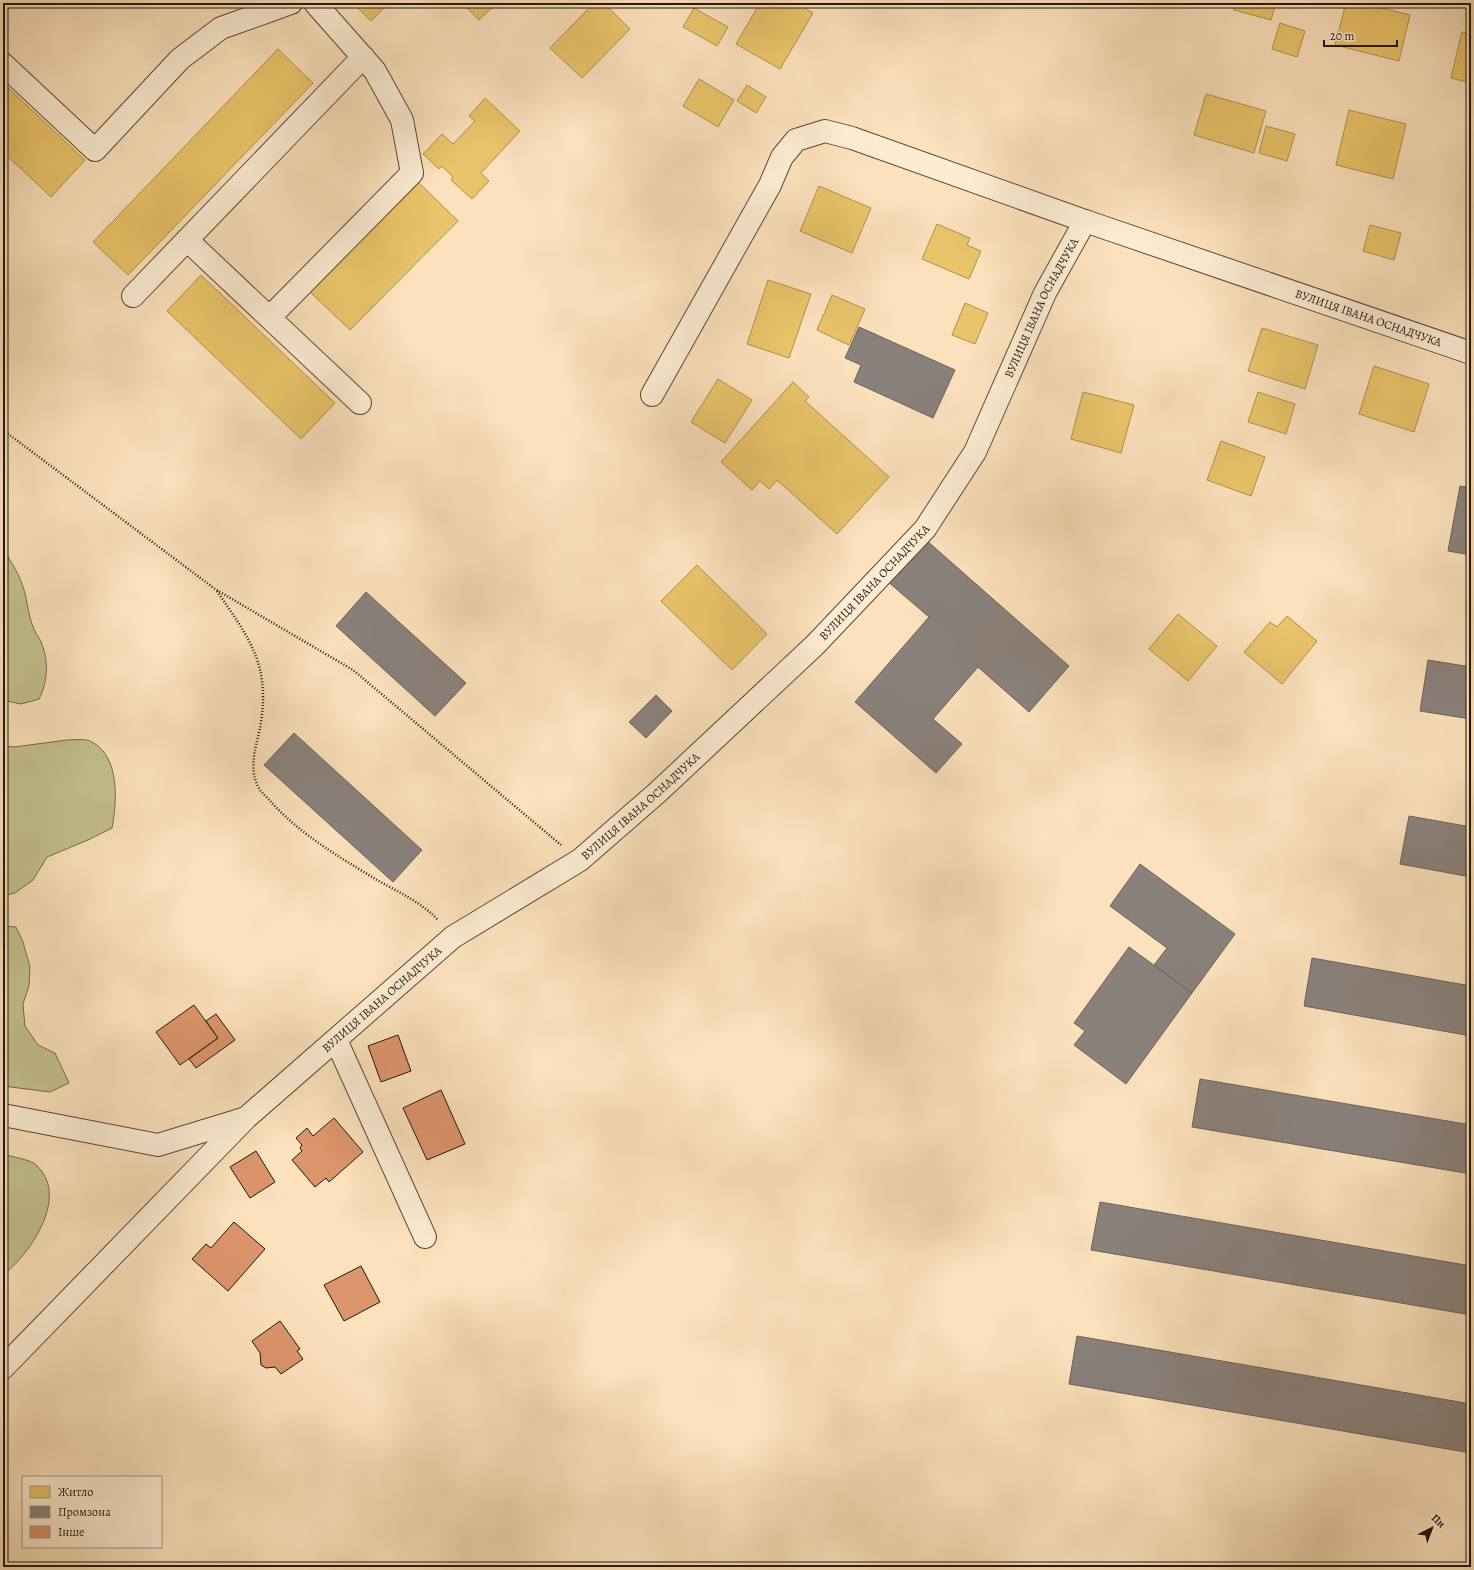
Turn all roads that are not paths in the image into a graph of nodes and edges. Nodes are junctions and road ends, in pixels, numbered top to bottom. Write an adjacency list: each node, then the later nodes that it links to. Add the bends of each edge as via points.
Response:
1 (291, 3): 4 (street, via 221,28 191,50 95,150)
2 (315, 3): 3 (street)
3 (363, 57): 6 (street); 8 (street, via 375,71 402,120 412,173)
4 (3, 64)
5 (1085, 222): 9 (street, ВУЛИЦЯ ІВАНА ОСНАДЧУКА); 10 (street, via 852,138 825,131 796,140 782,157 770,185); 12 (street, ВУЛИЦЯ ІВАНА ОСНАДЧУКА, via 1045,293 975,452 925,530 815,645 658,792 580,860 453,937)
6 (187, 240): 7 (street); 8 (street)
7 (133, 296)
8 (270, 318): 11 (street)
9 (1471, 352)
10 (652, 395)
11 (360, 403)
12 (336, 1040): 14 (street, ВУЛИЦЯ ІВАНА ОСНАДЧУКА); 15 (street)
13 (3, 1115): 14 (street, via 158,1145)
14 (246, 1118): 16 (street, ВУЛИЦЯ ІВАНА ОСНАДЧУКА)
15 (424, 1237)
16 (3, 1368)

